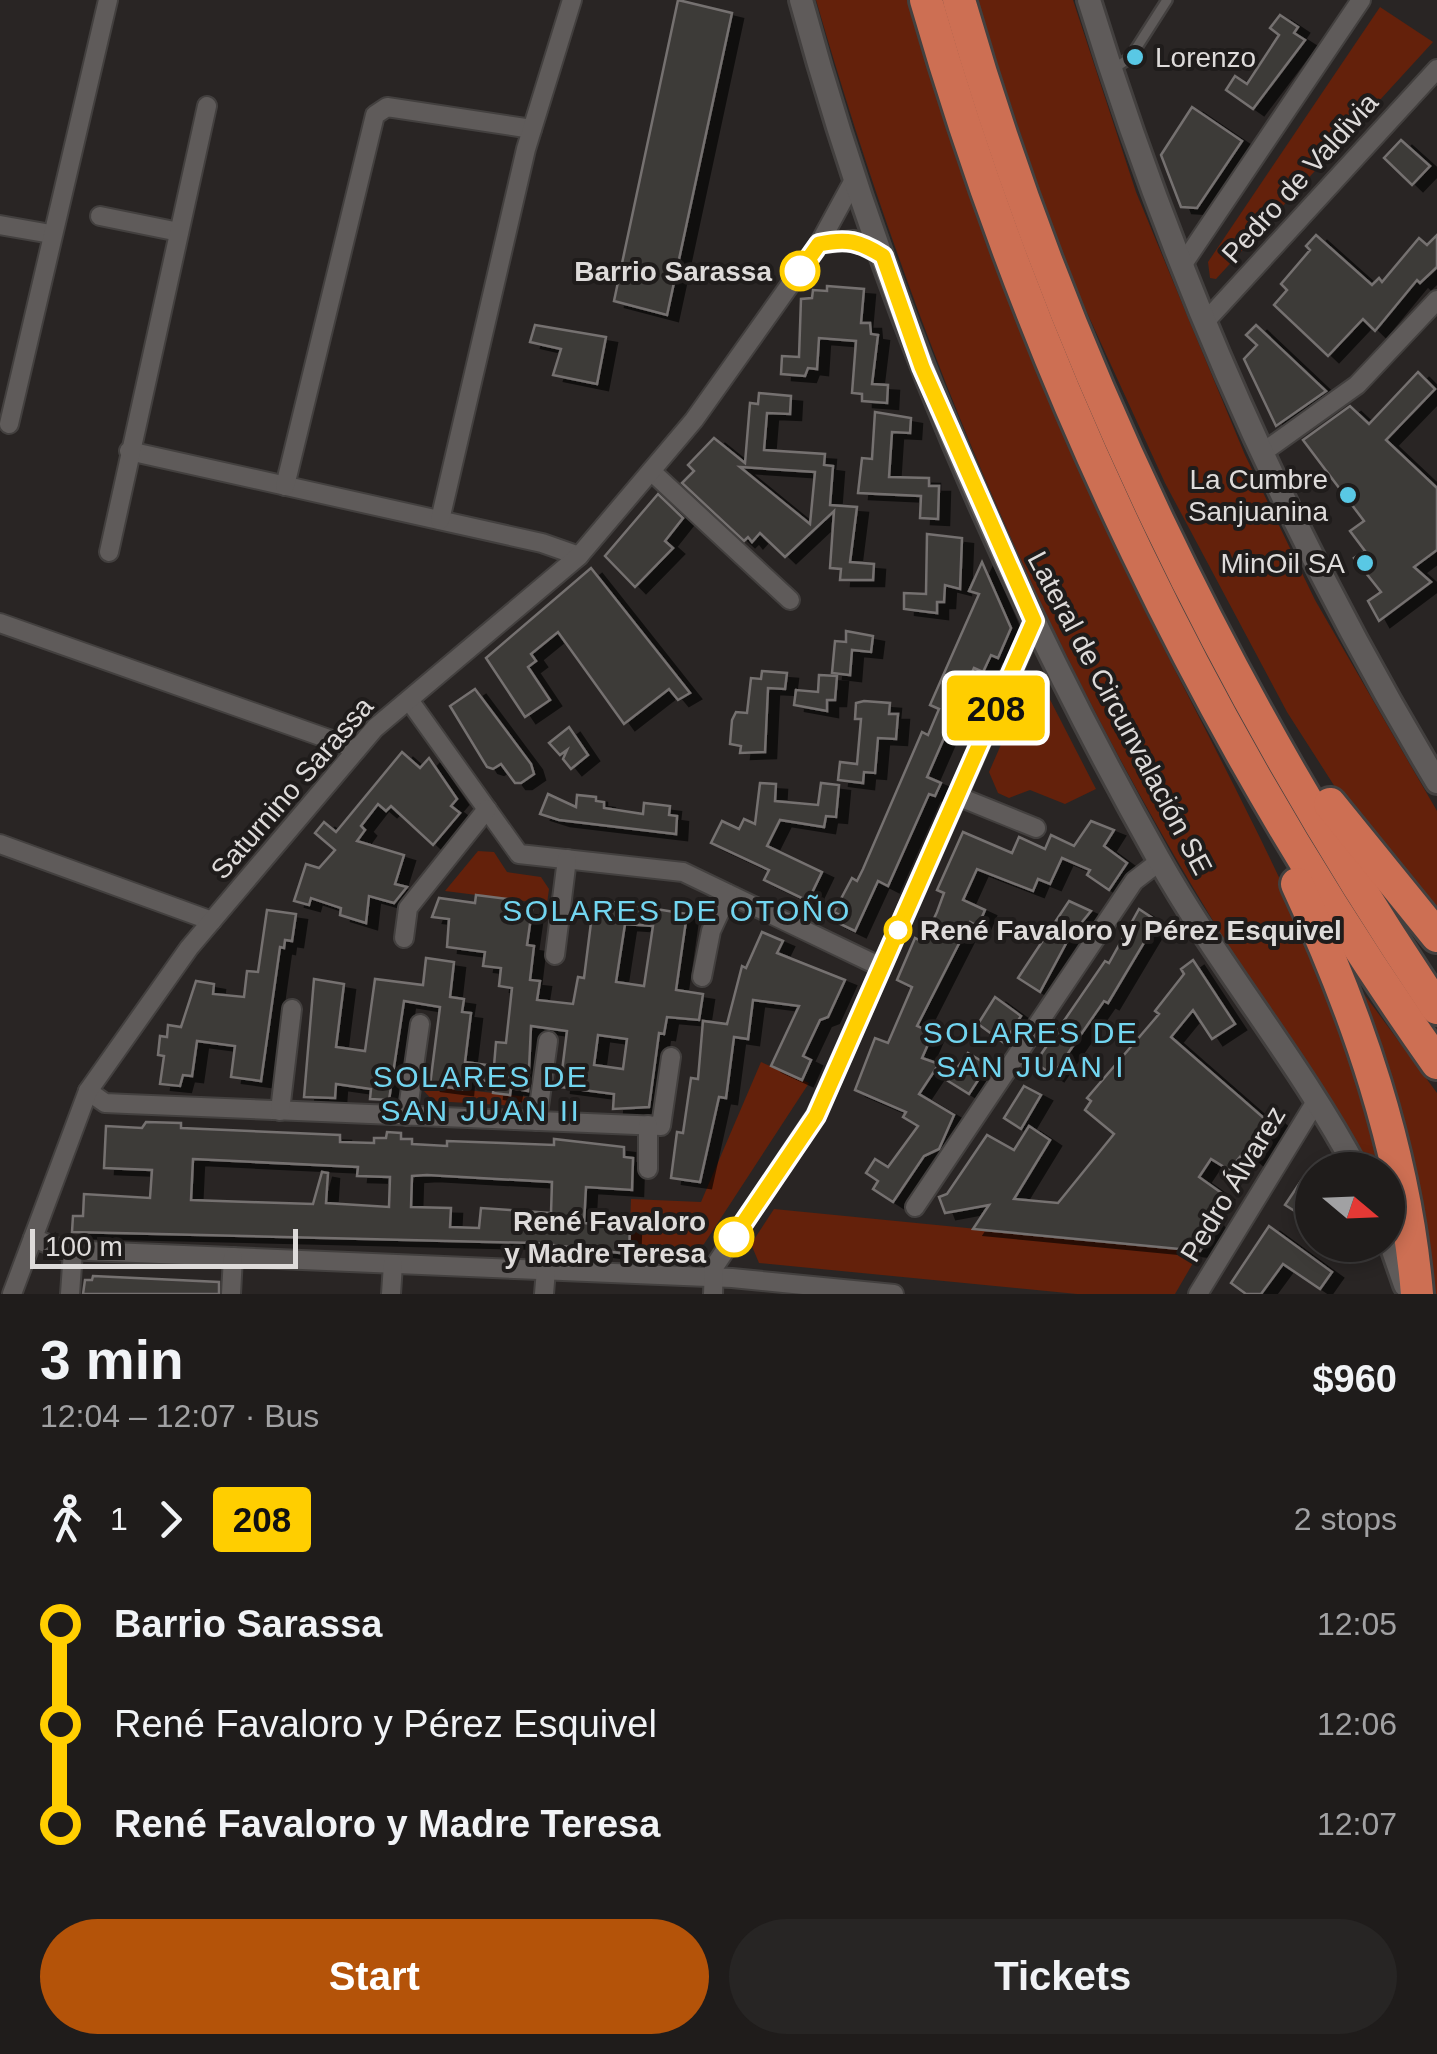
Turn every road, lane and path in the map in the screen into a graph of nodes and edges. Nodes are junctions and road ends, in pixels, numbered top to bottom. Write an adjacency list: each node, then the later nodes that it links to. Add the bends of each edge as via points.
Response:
1 (108, 0): 17 (street)
2 (572, 0): 12 (street)
3 (801, 0): 13 (street, Lateral de Circunvalación SE)
4 (926, 0): 36 (highway, via 992,208 1052,360)
5 (959, 0): 31 (highway, via 1060,294)
6 (1088, 0): 10 (street)
7 (1168, 0): 10 (lane, via 1130,58)
8 (1362, 0): 20 (street)
9 (1437, 69): 22 (street, Pedro de Valdivia)
10 (1110, 70): 20 (street)
11 (207, 106): 16 (street)
12 (532, 128): 27 (street, via 387,107 375,115); 28 (street)
13 (855, 178): 18 (street, Saturnino Sarassa); 19 (street, Lateral de Circunvalación SE)
14 (100, 216): 16 (street)
15 (0, 225): 17 (street)
16 (178, 232): 24 (street)
17 (51, 234): 23 (street)
18 (819, 244): 19 (street, via 854,240); 26 (street, Saturnino Sarassa)
19 (883, 256): 33 (street, Lateral de Circunvalación SE, via 922,367)
20 (1181, 267): 22 (street)
21 (1437, 300): 25 (street, via 1358,384)
22 (1204, 324): 25 (street)
23 (9, 424)
24 (129, 451): 27 (street); 29 (street)
25 (1262, 453): 38 (street, via 1336,605)
26 (651, 471): 30 (street, Saturnino Sarassa); 32 (street)
27 (285, 486): 28 (street)
28 (440, 520): 30 (street)
29 (109, 552)
30 (579, 556): 35 (street, Saturnino Sarassa)
31 (1180, 566): 47 (highway, via 1311,776); 52 (highway, via 1314,814)
32 (790, 600)
33 (1034, 621): 39 (street); 44 (street, Lateral de Circunvalación SE)
34 (0, 623): 37 (street)
35 (408, 700): 37 (street, Saturnino Sarassa); 40 (street)
36 (1220, 716): 57 (highway, via 1331,905); 83 (highway, via 1360,1036 1396,1167)
37 (357, 749): 46 (street, Saturnino Sarassa)
38 (1437, 782)
39 (957, 796): 41 (street); 50 (street)
40 (487, 809): 43 (street, via 519,854); 48 (street, via 408,908)
41 (1036, 828)
42 (0, 844): 46 (street)
43 (567, 859): 45 (street, via 683,872); 49 (street)
44 (1160, 861): 59 (street, Lateral de Circunvalación SE); 66 (street, via 1134,882)
45 (728, 894): 50 (street); 51 (street, via 711,930)
46 (212, 921): 58 (street, Saturnino Sarassa)
47 (1437, 936)
48 (404, 938)
49 (556, 956)
50 (881, 967): 73 (street, via 816,1116 714,1268)
51 (702, 977)
52 (1437, 1008)
53 (292, 1009): 60 (street)
54 (420, 1024): 61 (street)
55 (548, 1041): 62 (street)
56 (671, 1056): 63 (street)
57 (1437, 1063)
58 (88, 1091): 60 (street, via 104,1103); 67 (street, Saturnino Sarassa)
59 (1315, 1103): 64 (street, Lateral de Circunvalación SE); 81 (street, Pedro Álvarez)
60 (280, 1111): 61 (street)
61 (406, 1116): 62 (street)
62 (538, 1121): 63 (street)
63 (655, 1125): 65 (street)
64 (1346, 1152)
65 (648, 1170)
66 (914, 1207)
67 (33, 1238): 68 (street); 75 (street, Saturnino Sarassa)
68 (73, 1250): 69 (street); 76 (street)
69 (233, 1257): 71 (street); 77 (street)
70 (1397, 1262): 82 (street)
71 (393, 1264): 72 (street); 78 (street)
72 (546, 1270): 73 (street); 79 (street)
73 (713, 1286): 74 (street)
74 (883, 1293): 80 (street)
75 (12, 1294)
76 (70, 1294)
77 (231, 1294)
78 (391, 1294)
79 (544, 1294)
80 (894, 1294)
81 (1198, 1294)
82 (1407, 1294)
83 (1417, 1294)

